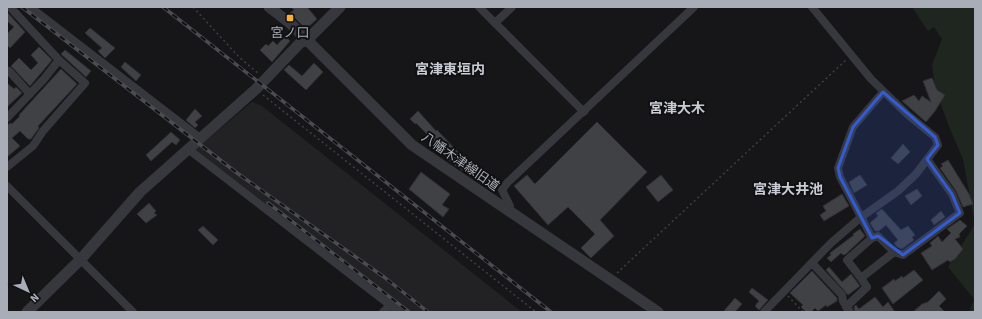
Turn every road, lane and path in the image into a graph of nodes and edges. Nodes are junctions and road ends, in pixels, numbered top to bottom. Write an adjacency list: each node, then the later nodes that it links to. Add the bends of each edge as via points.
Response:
1 (10, 7): 13 (street)
2 (30, 7): 21 (street)
3 (193, 7): 15 (path)
4 (270, 7): 11 (street, 八幡木津線旧道)
5 (340, 7): 11 (street)
6 (479, 7): 10 (street)
7 (512, 7): 10 (street)
8 (694, 7): 19 (street)
9 (812, 7): 12 (street)
10 (495, 23): 19 (street)
11 (307, 40): 15 (street, via 300,43); 26 (street, 八幡木津線旧道, via 412,145)
12 (850, 56): 17 (street); 33 (path)
13 (59, 60): 18 (street); 24 (street, via 85,83 33,146)
14 (9, 71): 18 (street)
15 (264, 79): 16 (street)
16 (256, 89): 21 (street); 42 (path)
17 (882, 92): 23 (street, via 935,137 938,145); 27 (street, via 853,127 838,168)
18 (30, 94): 20 (street)
19 (584, 112): 26 (street, via 503,188 510,206)
20 (7, 118)
21 (200, 138): 22 (street)
22 (188, 149): 30 (street, via 140,192); 35 (street)
23 (927, 159): 27 (street, via 898,191); 29 (street, via 952,194 960,213 903,255)
24 (7, 167)
25 (7, 186): 30 (street)
26 (508, 211): 33 (street, 八幡木津線旧道)
27 (860, 218): 28 (street); 31 (street)
28 (872, 238): 29 (street, via 878,236); 32 (street, via 847,260)
29 (894, 252): 32 (street)
30 (81, 259): 38 (street); 39 (street)
31 (812, 263): 34 (street); 37 (street, via 842,295)
32 (861, 278): 37 (street, via 868,287)
33 (610, 280): 43 (street, 八幡木津線旧道)
34 (784, 291): 44 (street); 45 (path)
35 (390, 305): 40 (street); 41 (street)
36 (892, 306): 46 (path)
37 (848, 310)
38 (27, 312)
39 (133, 312)
40 (383, 312)
41 (399, 312)
42 (536, 312)
43 (658, 312)
44 (764, 312)
45 (803, 312)
46 (885, 312)

